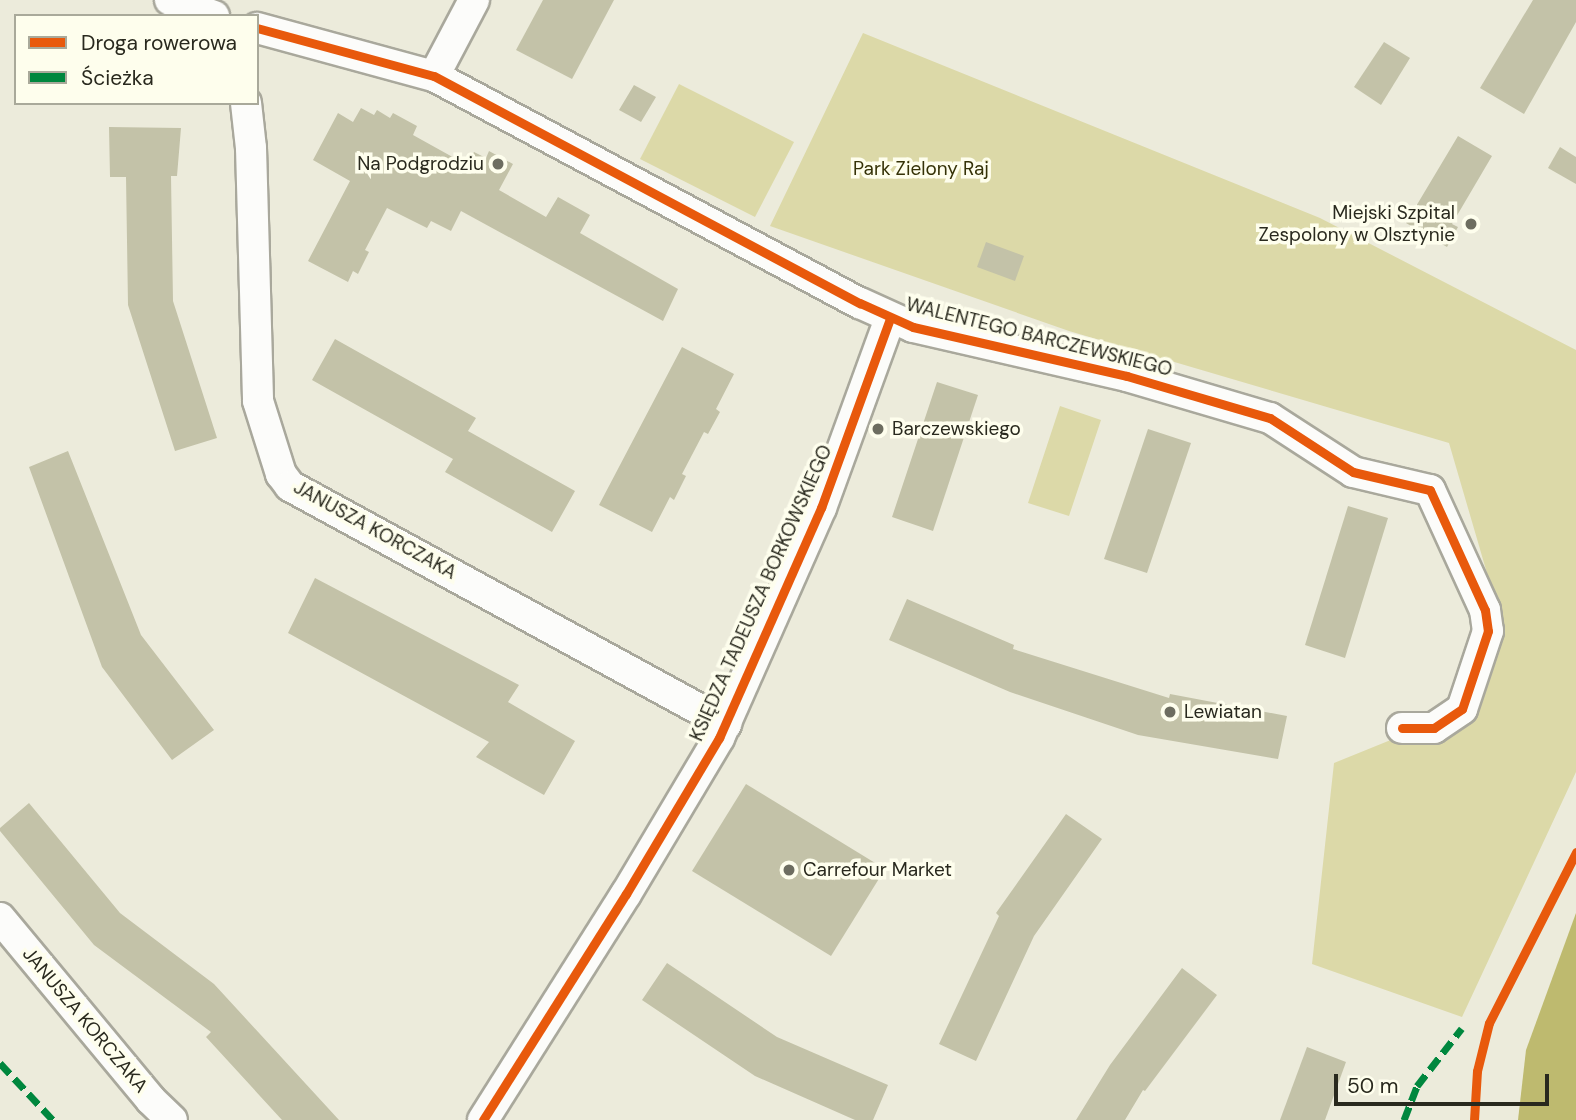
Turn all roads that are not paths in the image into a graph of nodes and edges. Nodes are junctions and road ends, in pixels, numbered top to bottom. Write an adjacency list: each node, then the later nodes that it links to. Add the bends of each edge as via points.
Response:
1 (170, 0): 3 (street)
2 (474, 0): 5 (street)
3 (208, 14)
4 (259, 29): 5 (street, WALENTEGO BARCZEWSKIEGO)
5 (434, 76): 7 (street, WALENTEGO BARCZEWSKIEGO)
6 (246, 105): 8 (street, JANUSZA KORCZAKA, via 258,401 281,474 290,486)
7 (890, 318): 8 (street, KSIĘDZA TADEUSZA BORKOWSKIEGO, via 821,508); 9 (street, WALENTEGO BARCZEWSKIEGO, via 1127,376 1270,418 1353,472 1430,490 1485,610 1488,631 1462,709 1434,728)
8 (726, 724): 12 (street, KSIĘDZA TADEUSZA BORKOWSKIEGO, via 626,894)
9 (1402, 728)
10 (0, 918): 11 (street, JANUSZA KORCZAKA)
11 (172, 1120)
12 (483, 1120)

